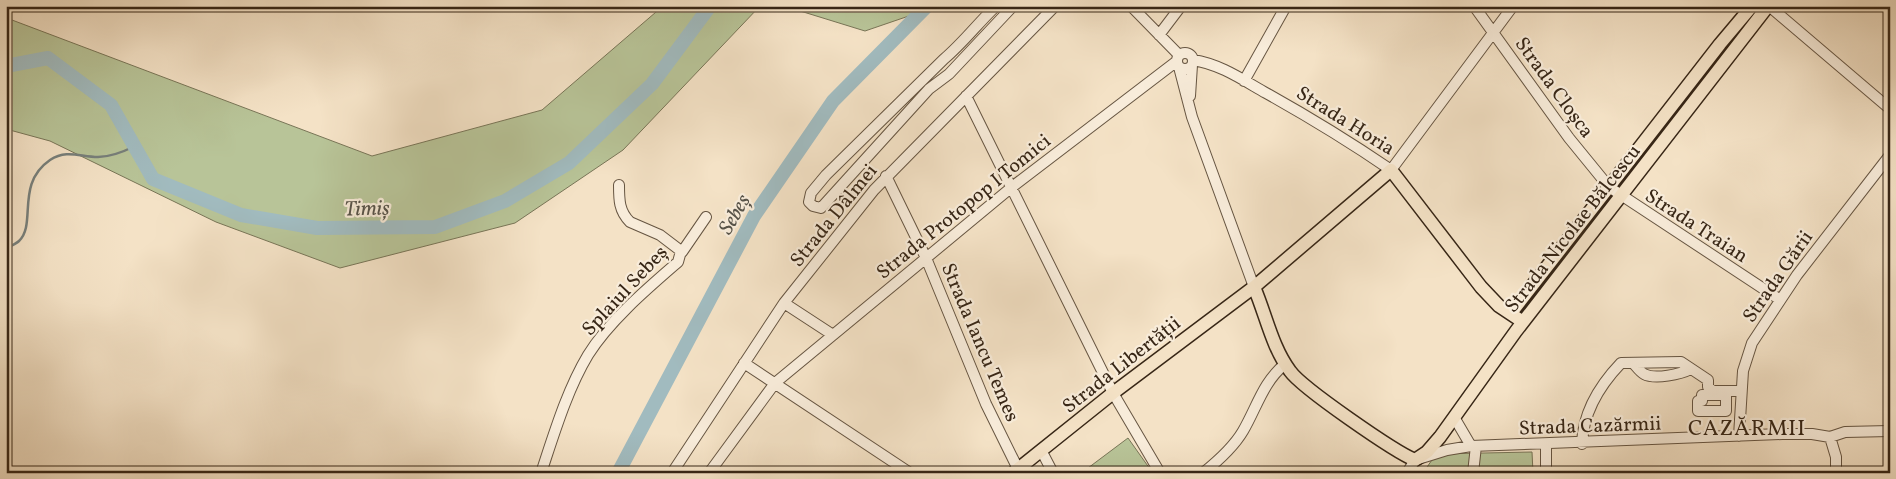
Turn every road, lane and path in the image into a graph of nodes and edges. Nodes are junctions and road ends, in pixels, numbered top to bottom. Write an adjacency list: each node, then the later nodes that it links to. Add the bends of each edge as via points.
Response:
1 (996, 6): 2 (street, via 963,43 826,175 811,193 809,202 813,206 822,208 929,88 949,74)
2 (1013, 6)
3 (1055, 6): 16 (street, Strada Dâlmei)
4 (1132, 6): 12 (street)
5 (1181, 6): 12 (street)
6 (1286, 6): 15 (street)
7 (1474, 6): 11 (street, Strada Cloșca)
8 (1513, 6): 11 (street)
9 (1752, 6): 24 (main road, Strada Nicolae Bălcescu)
10 (1769, 6): 18 (street); 25 (main road, Strada Nicolae Bălcescu)
11 (1493, 32): 20 (street); 24 (street, Strada Cloșca, via 1569,138)
12 (1159, 35): 13 (street)
13 (1178, 61): 14 (street, via 1186,69); 14 (street, Strada Horia, via 1186,52); 17 (street); 23 (street, Strada Protopop I Tomici)
14 (1193, 62): 15 (street, Strada Horia, via 1214,64); 17 (street)
15 (1244, 81): 20 (street, Strada Horia, via 1337,133)
16 (966, 96): 21 (street, Strada Dâlmei); 23 (street)
17 (1189, 105): 29 (street)
18 (1890, 109)
19 (1890, 155): 30 (street, Strada Gării)
20 (1391, 170): 29 (main road, Strada Libertății); 32 (main road, Strada Horia, via 1481,287)
21 (886, 176): 28 (street, Strada Iancu Temes); 31 (street, Strada Dâlmei)
22 (618, 185): 27 (street, Splaiul Sebeș, via 620,209 625,217 672,242)
23 (1012, 187): 28 (street, Strada Protopop I Tomici); 39 (street)
24 (1610, 187): 25 (street, Strada Cloșca); 32 (main road, Strada Nicolae Bălcescu)
25 (1621, 196): 30 (street, Strada Traian); 33 (main road, Strada Nicolae Bălcescu)
26 (706, 217): 27 (street)
27 (682, 252): 50 (street, Splaiul Sebeș, via 678,262 606,330 587,357)
28 (926, 258): 34 (street, Strada Protopop I Tomici); 49 (street, Strada Iancu Temes)
29 (1254, 287): 36 (main road); 39 (main road, Strada Libertății)
30 (1779, 299): 38 (street, Strada Gării, via 1745,359)
31 (784, 303): 34 (street); 35 (street, Strada Dâlmei)
32 (1511, 314): 33 (main road, Strada Horia)
33 (1523, 322): 40 (main road, Strada Nicolae Bălcescu)
34 (832, 335): 37 (street, Strada Protopop I Tomici)
35 (744, 364): 37 (street); 51 (street, Strada Dâlmei)
36 (1285, 364): 48 (main road, via 1304,384); 56 (street, via 1264,388 1236,442)
37 (775, 383): 52 (street, Strada Protopop I Tomici); 53 (street)
38 (1740, 391): 42 (street, Strada Gării); 45 (street, via 1713,391 1708,387 1708,380 1681,362 1621,363 1585,418)
39 (1113, 393): 47 (main road, Strada Libertății); 55 (street)
40 (1454, 417): 46 (street); 48 (main road, Strada Nicolae Bălcescu, via 1433,445)
41 (1890, 431): 43 (street, Strada Cazărmii, via 1845,432)
42 (1739, 436): 43 (street, Strada Cazărmii, via 1812,434); 45 (street, Strada Cazărmii)
43 (1830, 437): 60 (street, via 1836,457)
44 (1546, 444): 45 (street, Strada Cazărmii); 46 (street, Strada Cazărmii); 59 (street)
45 (1582, 444)
46 (1474, 446): 48 (street, Strada Cazărmii); 58 (street)
47 (1040, 450): 49 (main road, Strada Libertății); 54 (street)
48 (1415, 460): 57 (street, Strada Nicolae Bălcescu)
49 (1016, 471)
50 (541, 473)
51 (672, 473)
52 (709, 473)
53 (910, 473)
54 (1053, 473)
55 (1160, 473)
56 (1203, 473)
57 (1407, 473)
58 (1473, 473)
59 (1546, 473)
60 (1836, 473)

